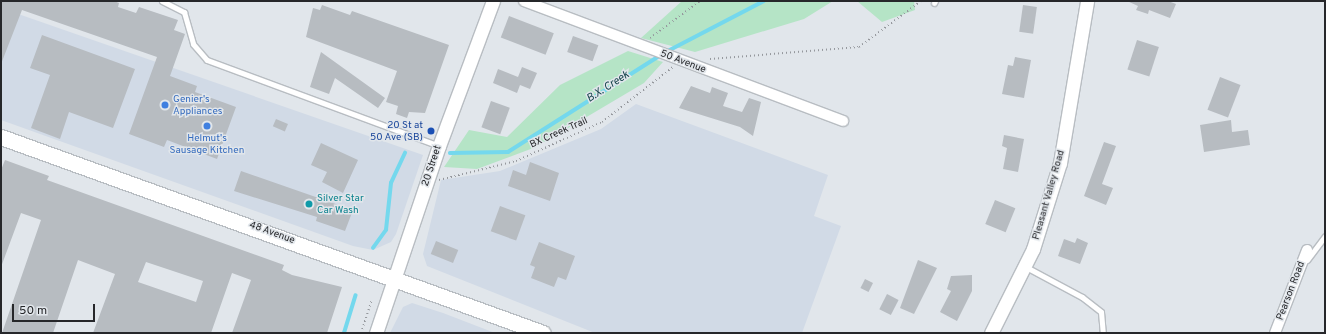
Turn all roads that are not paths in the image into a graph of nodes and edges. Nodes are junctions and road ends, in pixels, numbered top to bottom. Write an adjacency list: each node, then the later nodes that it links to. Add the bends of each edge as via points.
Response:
1 (162, 1): 7 (lane, via 184,12 193,44 207,60)
2 (493, 1): 7 (street, 20 Street)
3 (524, 1): 5 (street, 50 Avenue)
4 (1087, 1): 10 (street, Pleasant Valley Road, via 1060,163)
5 (843, 121)
6 (1, 137): 12 (main road, 48 Avenue)
7 (438, 146): 12 (street, 20 Street)
8 (1325, 236): 11 (lane)
9 (1307, 250): 11 (street, Pearson Road)
10 (1025, 266): 15 (street, Pleasant Valley Road); 16 (lane, via 1082,297 1101,312)
11 (1300, 266): 17 (street, Pearson Road)
12 (396, 278): 13 (street, 20 Street); 14 (main road, 48 Avenue)
13 (376, 333)
14 (543, 333)
15 (991, 333)
16 (1103, 333)
17 (1275, 333)

